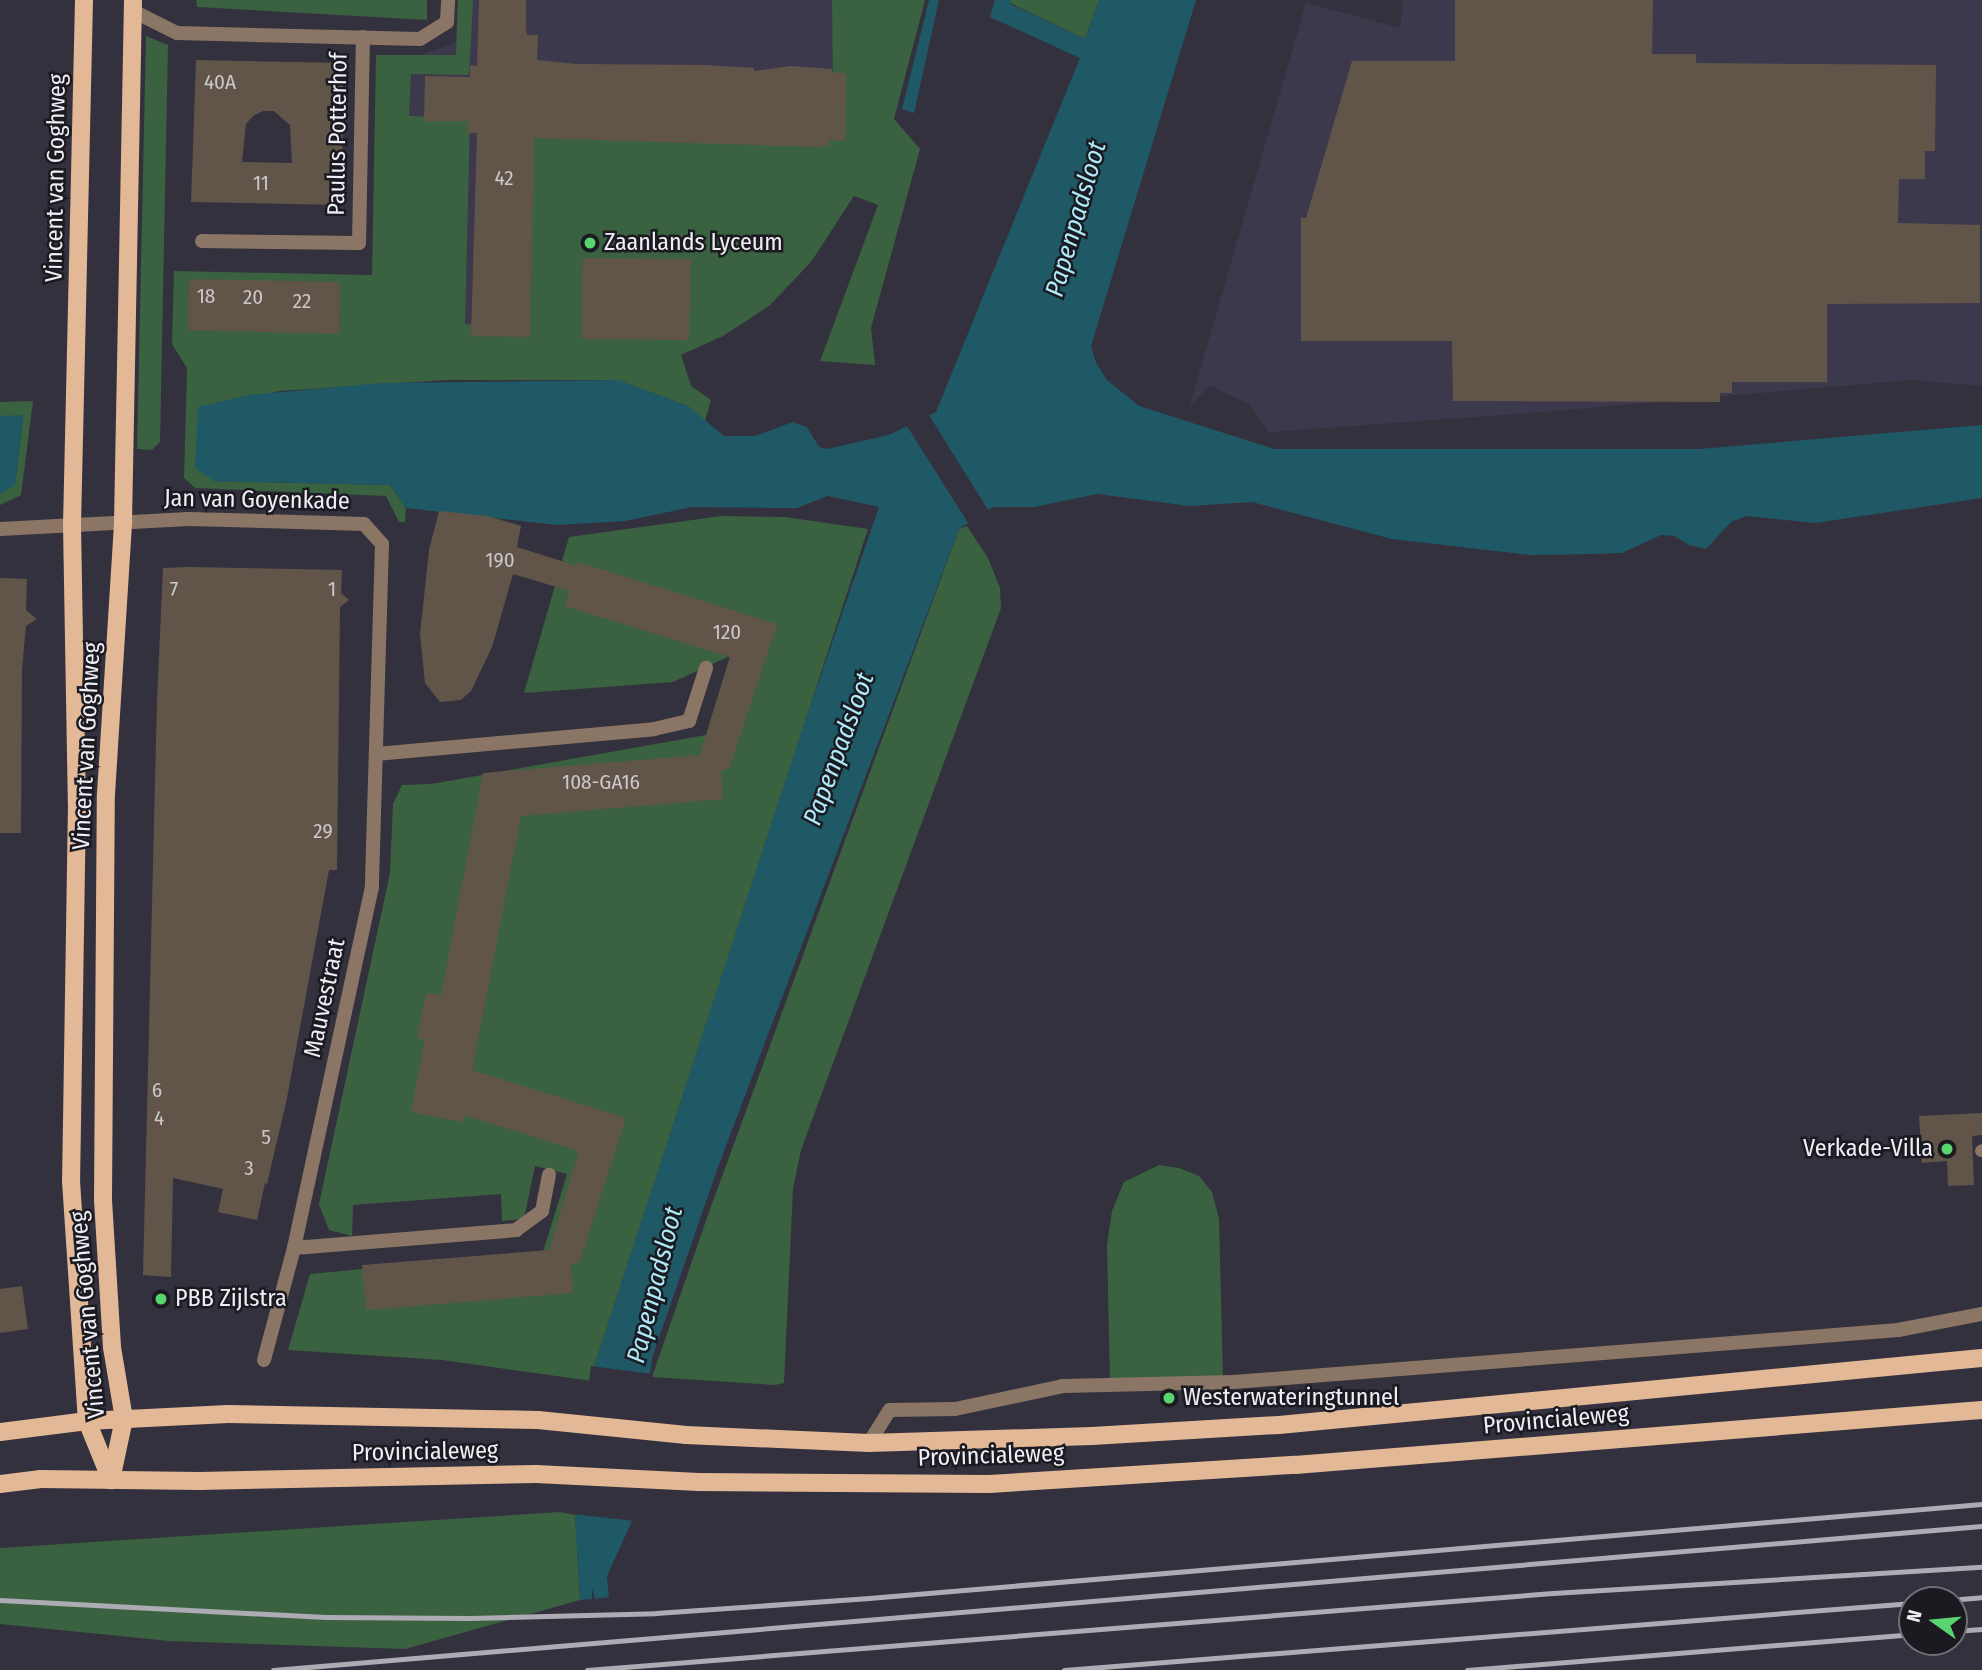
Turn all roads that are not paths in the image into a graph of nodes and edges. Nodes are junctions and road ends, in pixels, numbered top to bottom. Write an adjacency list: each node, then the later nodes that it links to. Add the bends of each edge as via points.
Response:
1 (84, 0): 7 (main road, Vincent van Goghweg)
2 (448, 0): 4 (street, Vincent van Goghweg, via 447,22 420,38)
3 (133, 6): 4 (street, Vincent van Goghweg, via 177,33); 6 (main road, Vincent van Goghweg)
4 (363, 37): 5 (street, Paulus Potterhof, via 359,243)
5 (202, 241)
6 (123, 522): 7 (street); 9 (street, Jan van Goyenkade, via 189,519 363,524); 18 (main road, Vincent van Goghweg, via 106,794 103,1199 112,1347)
7 (72, 525): 8 (street); 19 (main road, Vincent van Goghweg, via 77,803 71,1181)
8 (0, 529)
9 (382, 544): 11 (street, Mauvestraat)
10 (706, 668): 11 (street, via 689,721 654,729)
11 (376, 754): 13 (street, Mauvestraat, via 372,887)
12 (549, 1175): 13 (street, via 542,1211 516,1230)
13 (295, 1248): 16 (street, Mauvestraat)
14 (1982, 1314): 21 (street, Provincialeweg, via 1898,1330 1234,1382 1063,1386 955,1409 890,1410)
15 (1982, 1358): 21 (main road, Provincialeweg, via 1279,1425)
16 (264, 1360)
17 (1982, 1410): 22 (main road, Provincialeweg, via 1295,1465 989,1484 699,1482 536,1474)
18 (124, 1419): 19 (main road, Provincialeweg); 21 (main road, Provincialeweg, via 228,1414 538,1420 686,1435); 22 (main road, Vincent van Goghweg)
19 (88, 1421): 20 (main road, Provincialeweg); 22 (main road, Vincent van Goghweg)
20 (0, 1432)
21 (869, 1443)
22 (111, 1480): 23 (main road, Provincialeweg, via 41,1479)
23 (0, 1484)

